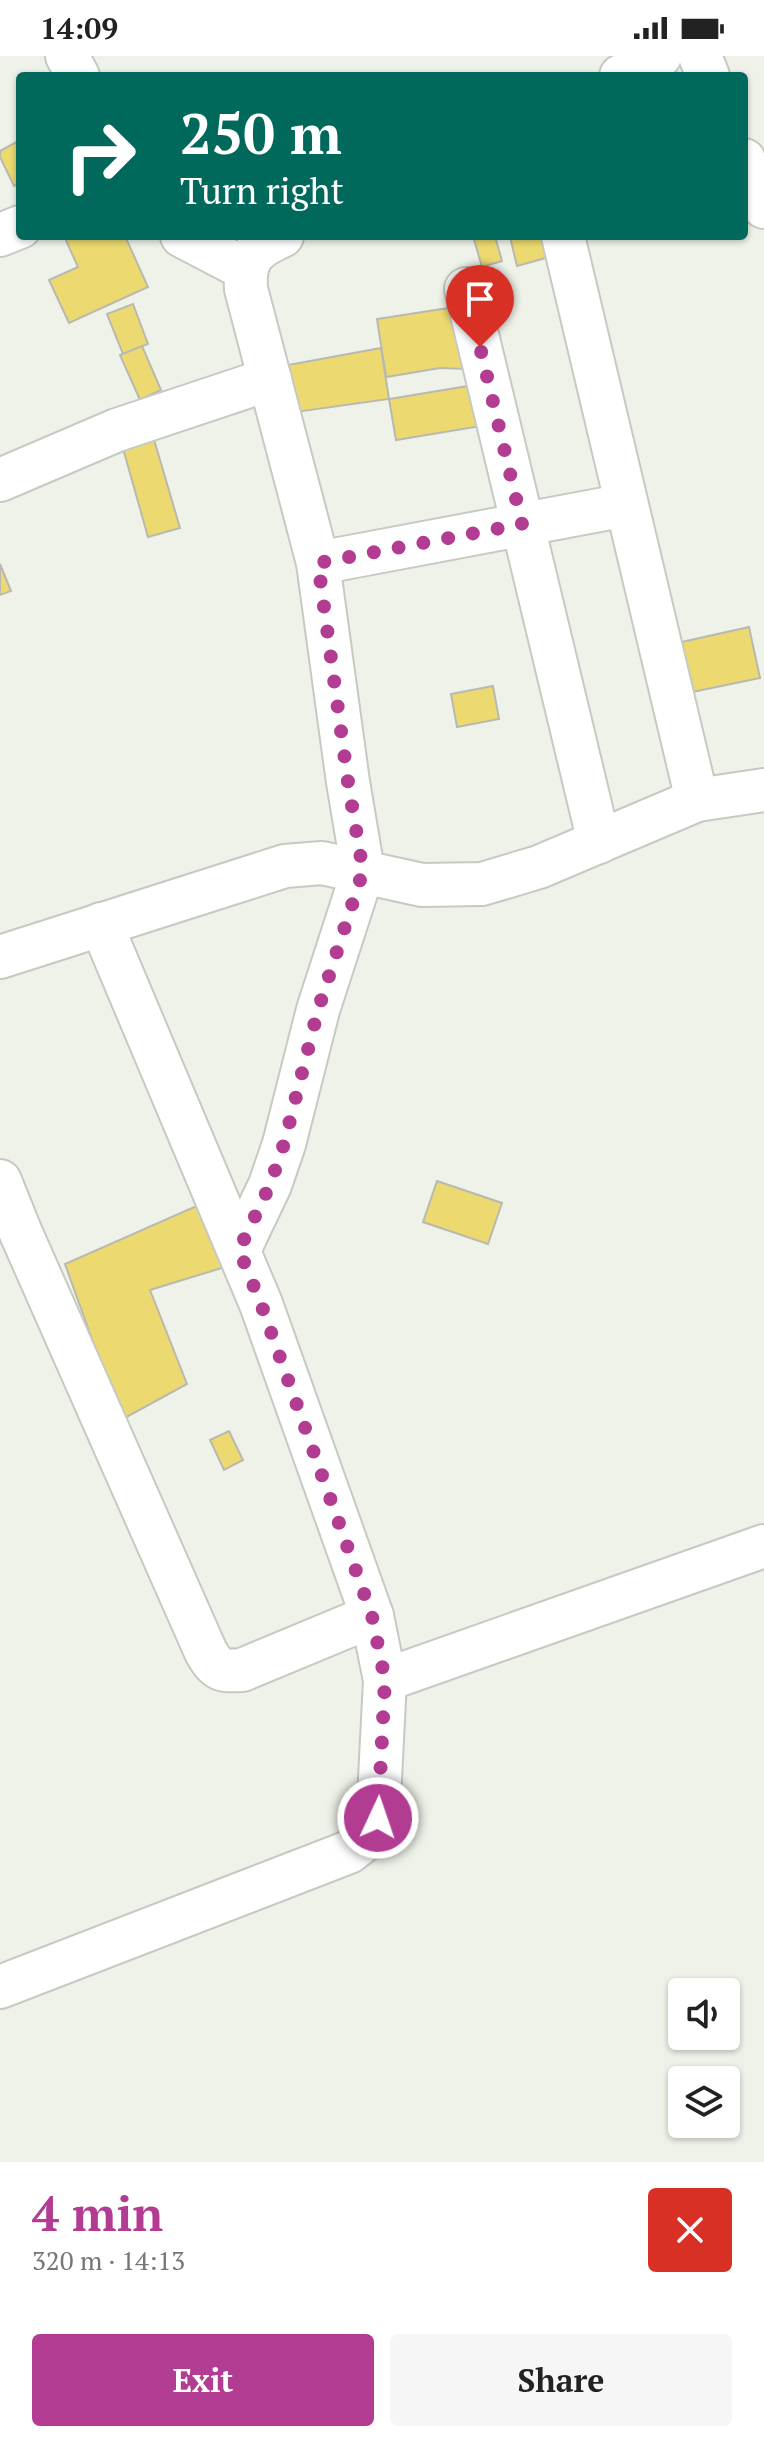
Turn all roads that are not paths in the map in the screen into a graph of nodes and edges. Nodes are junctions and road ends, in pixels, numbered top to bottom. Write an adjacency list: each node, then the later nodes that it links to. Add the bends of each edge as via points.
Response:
1 (660, 56): 2 (street)
2 (629, 72)
3 (748, 169): 4 (street)
4 (764, 207)
5 (190, 240): 8 (street)
6 (275, 240): 8 (street, via 254,253)
7 (564, 240): 12 (street)
8 (245, 269): 10 (street)
9 (466, 289): 13 (street)
10 (270, 379): 11 (street, via 117,430); 14 (street)
11 (0, 480)
12 (626, 505): 13 (street); 16 (street)
13 (522, 524): 14 (street); 17 (street)
14 (318, 563): 18 (street)
15 (764, 790): 16 (street)
16 (697, 800): 17 (street)
17 (599, 842): 18 (street, via 482,884 422,885)
18 (363, 871): 19 (street, via 322,863 285,866); 22 (street, via 318,1010 284,1144)
19 (101, 924): 20 (street); 22 (street)
20 (0, 957)
21 (0, 1181): 24 (street, via 213,1665 224,1671 242,1670)
22 (239, 1250): 24 (street)
23 (764, 1546): 25 (street)
24 (372, 1616): 25 (street)
25 (385, 1680): 26 (street, via 378,1818 367,1838 349,1852)
26 (0, 1987)

